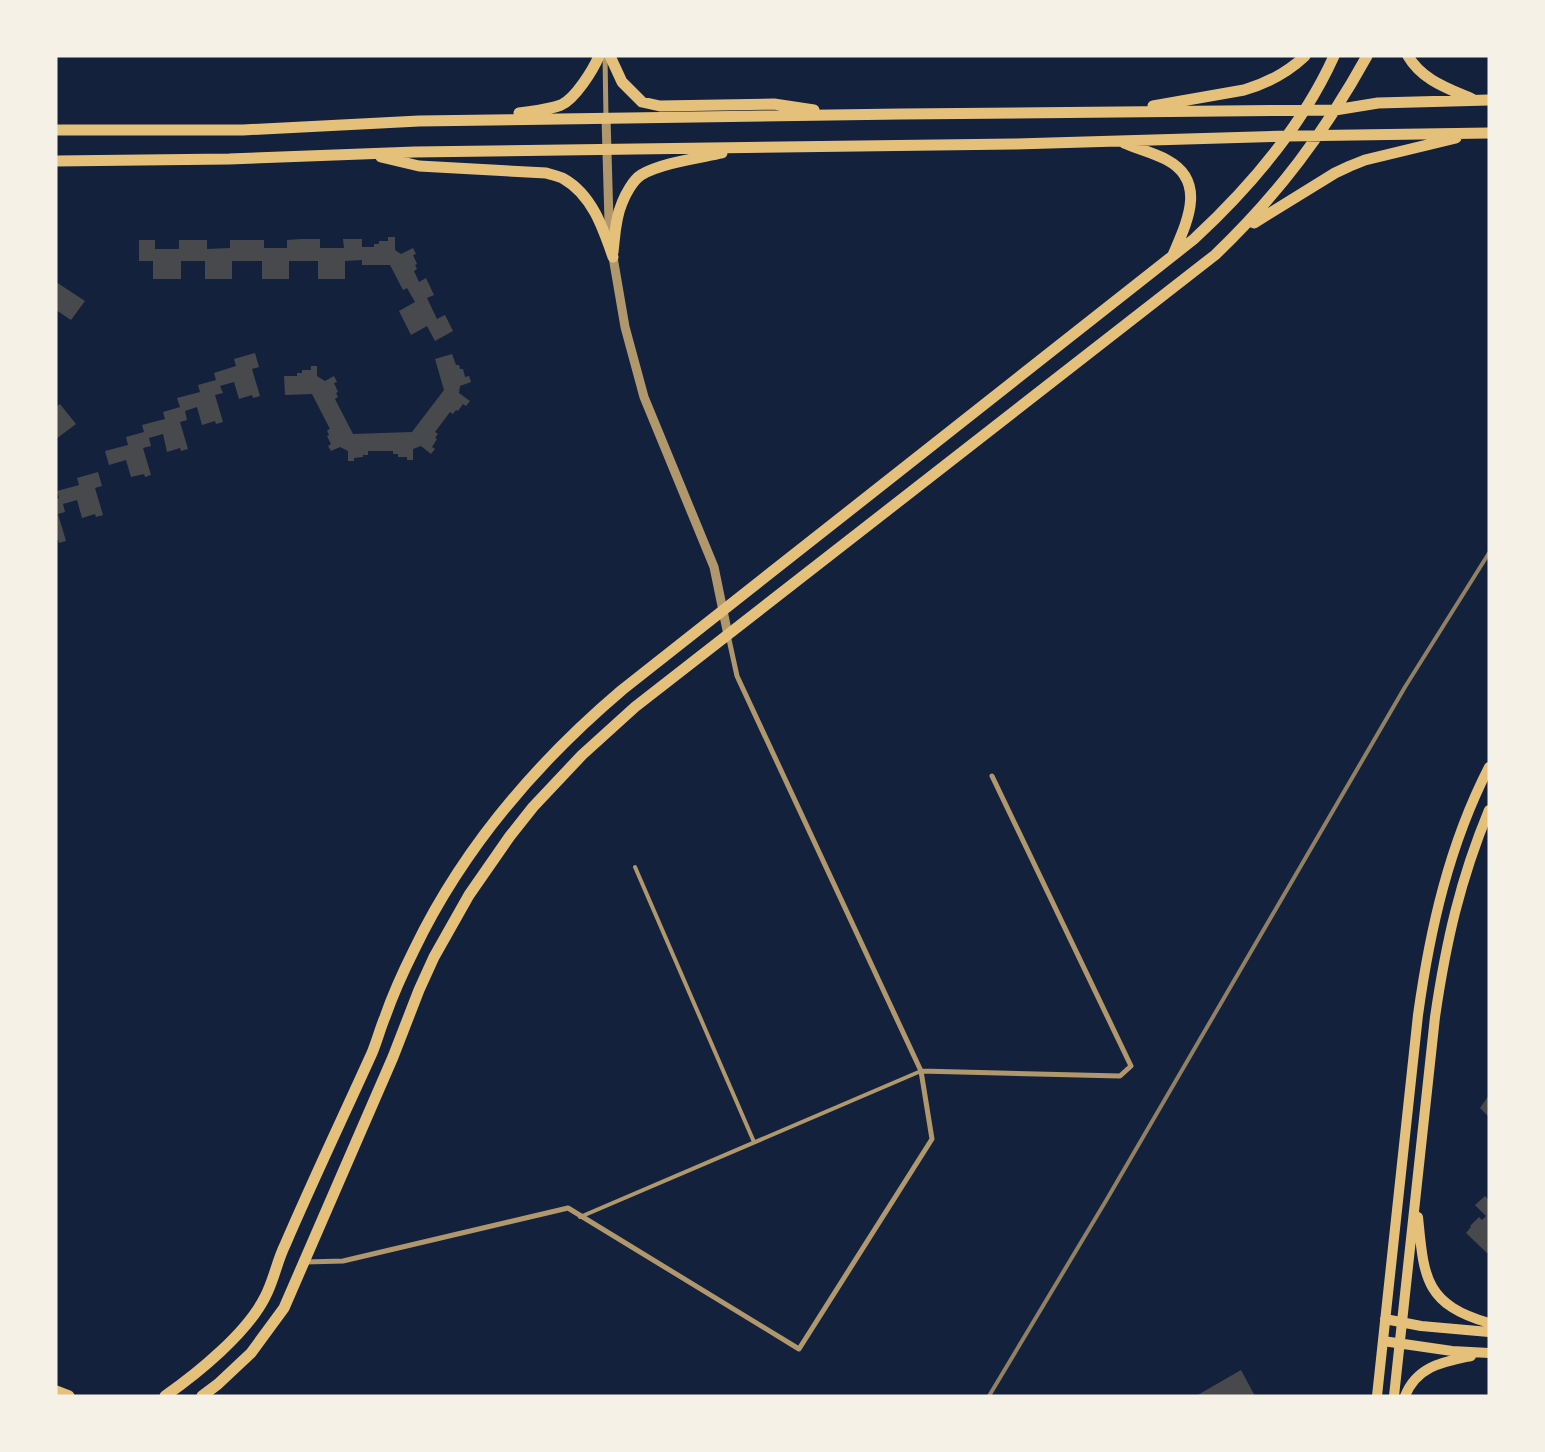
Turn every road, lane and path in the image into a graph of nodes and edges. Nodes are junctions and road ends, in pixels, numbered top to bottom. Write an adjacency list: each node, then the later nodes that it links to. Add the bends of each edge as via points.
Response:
1 (599, 56): 15 (main road, via 594,69 563,104)
2 (605, 56): 14 (street)
3 (610, 56): 13 (main road, via 622,82 642,102 660,106 774,104)
4 (1305, 56): 12 (main road, via 1283,74 1258,86)
5 (1334, 56): 10 (main road)
6 (1367, 56): 11 (main road)
7 (1408, 56): 8 (main road, via 1426,77)
8 (1476, 100): 9 (main road); 11 (main road, via 1378,103)
9 (1489, 100)
10 (1304, 110): 11 (main road); 12 (main road); 19 (main road)
11 (1335, 110): 20 (main road)
12 (1120, 112): 13 (main road)
13 (848, 115): 14 (main road)
14 (606, 118): 15 (main road); 23 (street)
15 (471, 120): 16 (main road, via 243,130)
16 (56, 130)
17 (1476, 133): 18 (main road); 20 (main road); 26 (main road, via 1350,166)
18 (1489, 133)
19 (1286, 136): 20 (main road); 21 (main road); 28 (main road, via 1234,201)
20 (1318, 136): 26 (main road, via 1273,195)
21 (1118, 141): 22 (main road); 28 (main road, via 1166,159 1188,182 1190,214)
22 (747, 147): 23 (main road); 27 (main road, via 665,166 640,176 629,190 617,217)
23 (607, 149): 24 (main road); 27 (street)
24 (368, 154): 25 (main road); 27 (main road, via 419,166 546,173 564,179 592,207)
25 (56, 162)
26 (1240, 231): 30 (main road, via 1189,277)
27 (613, 257): 29 (street, via 625,327 644,397 714,567)
28 (1172, 257): 29 (main road)
29 (723, 610): 30 (street); 49 (main road, via 622,690 566,740 516,794 471,852 432,915 399,981 373,1050 284,1247 265,1297 213,1360)
30 (728, 635): 35 (street, via 736,676); 39 (main road, via 635,707 582,755 533,808 489,865 426,974)
31 (1489, 767): 40 (main road, via 1458,838 1440,896 1427,955)
32 (992, 776): 35 (street, via 1131,1066 1120,1076)
33 (1489, 810): 37 (main road, via 1457,901 1444,958)
34 (635, 867): 36 (lane)
35 (921, 1071): 36 (lane); 38 (street, via 932,1139 800,1349)
36 (754, 1142): 38 (lane)
37 (1416, 1198): 41 (main road); 42 (main road, via 1423,1266 1431,1286 1453,1309)
38 (580, 1217): 39 (street, via 568,1208 343,1261)
39 (304, 1262): 50 (main road, via 284,1308 251,1352)
40 (1385, 1319): 41 (main road); 44 (main road)
41 (1402, 1322): 43 (main road); 45 (main road)
42 (1489, 1323)
43 (1489, 1332)
44 (1383, 1341): 45 (main road); 51 (main road)
45 (1400, 1344): 46 (main road); 52 (main road)
46 (1487, 1353): 53 (main road, via 1433,1365 1419,1375)
47 (56, 1391): 48 (main road)
48 (69, 1396)
49 (165, 1396)
50 (202, 1396)
51 (1377, 1396)
52 (1394, 1396)
53 (1405, 1396)

